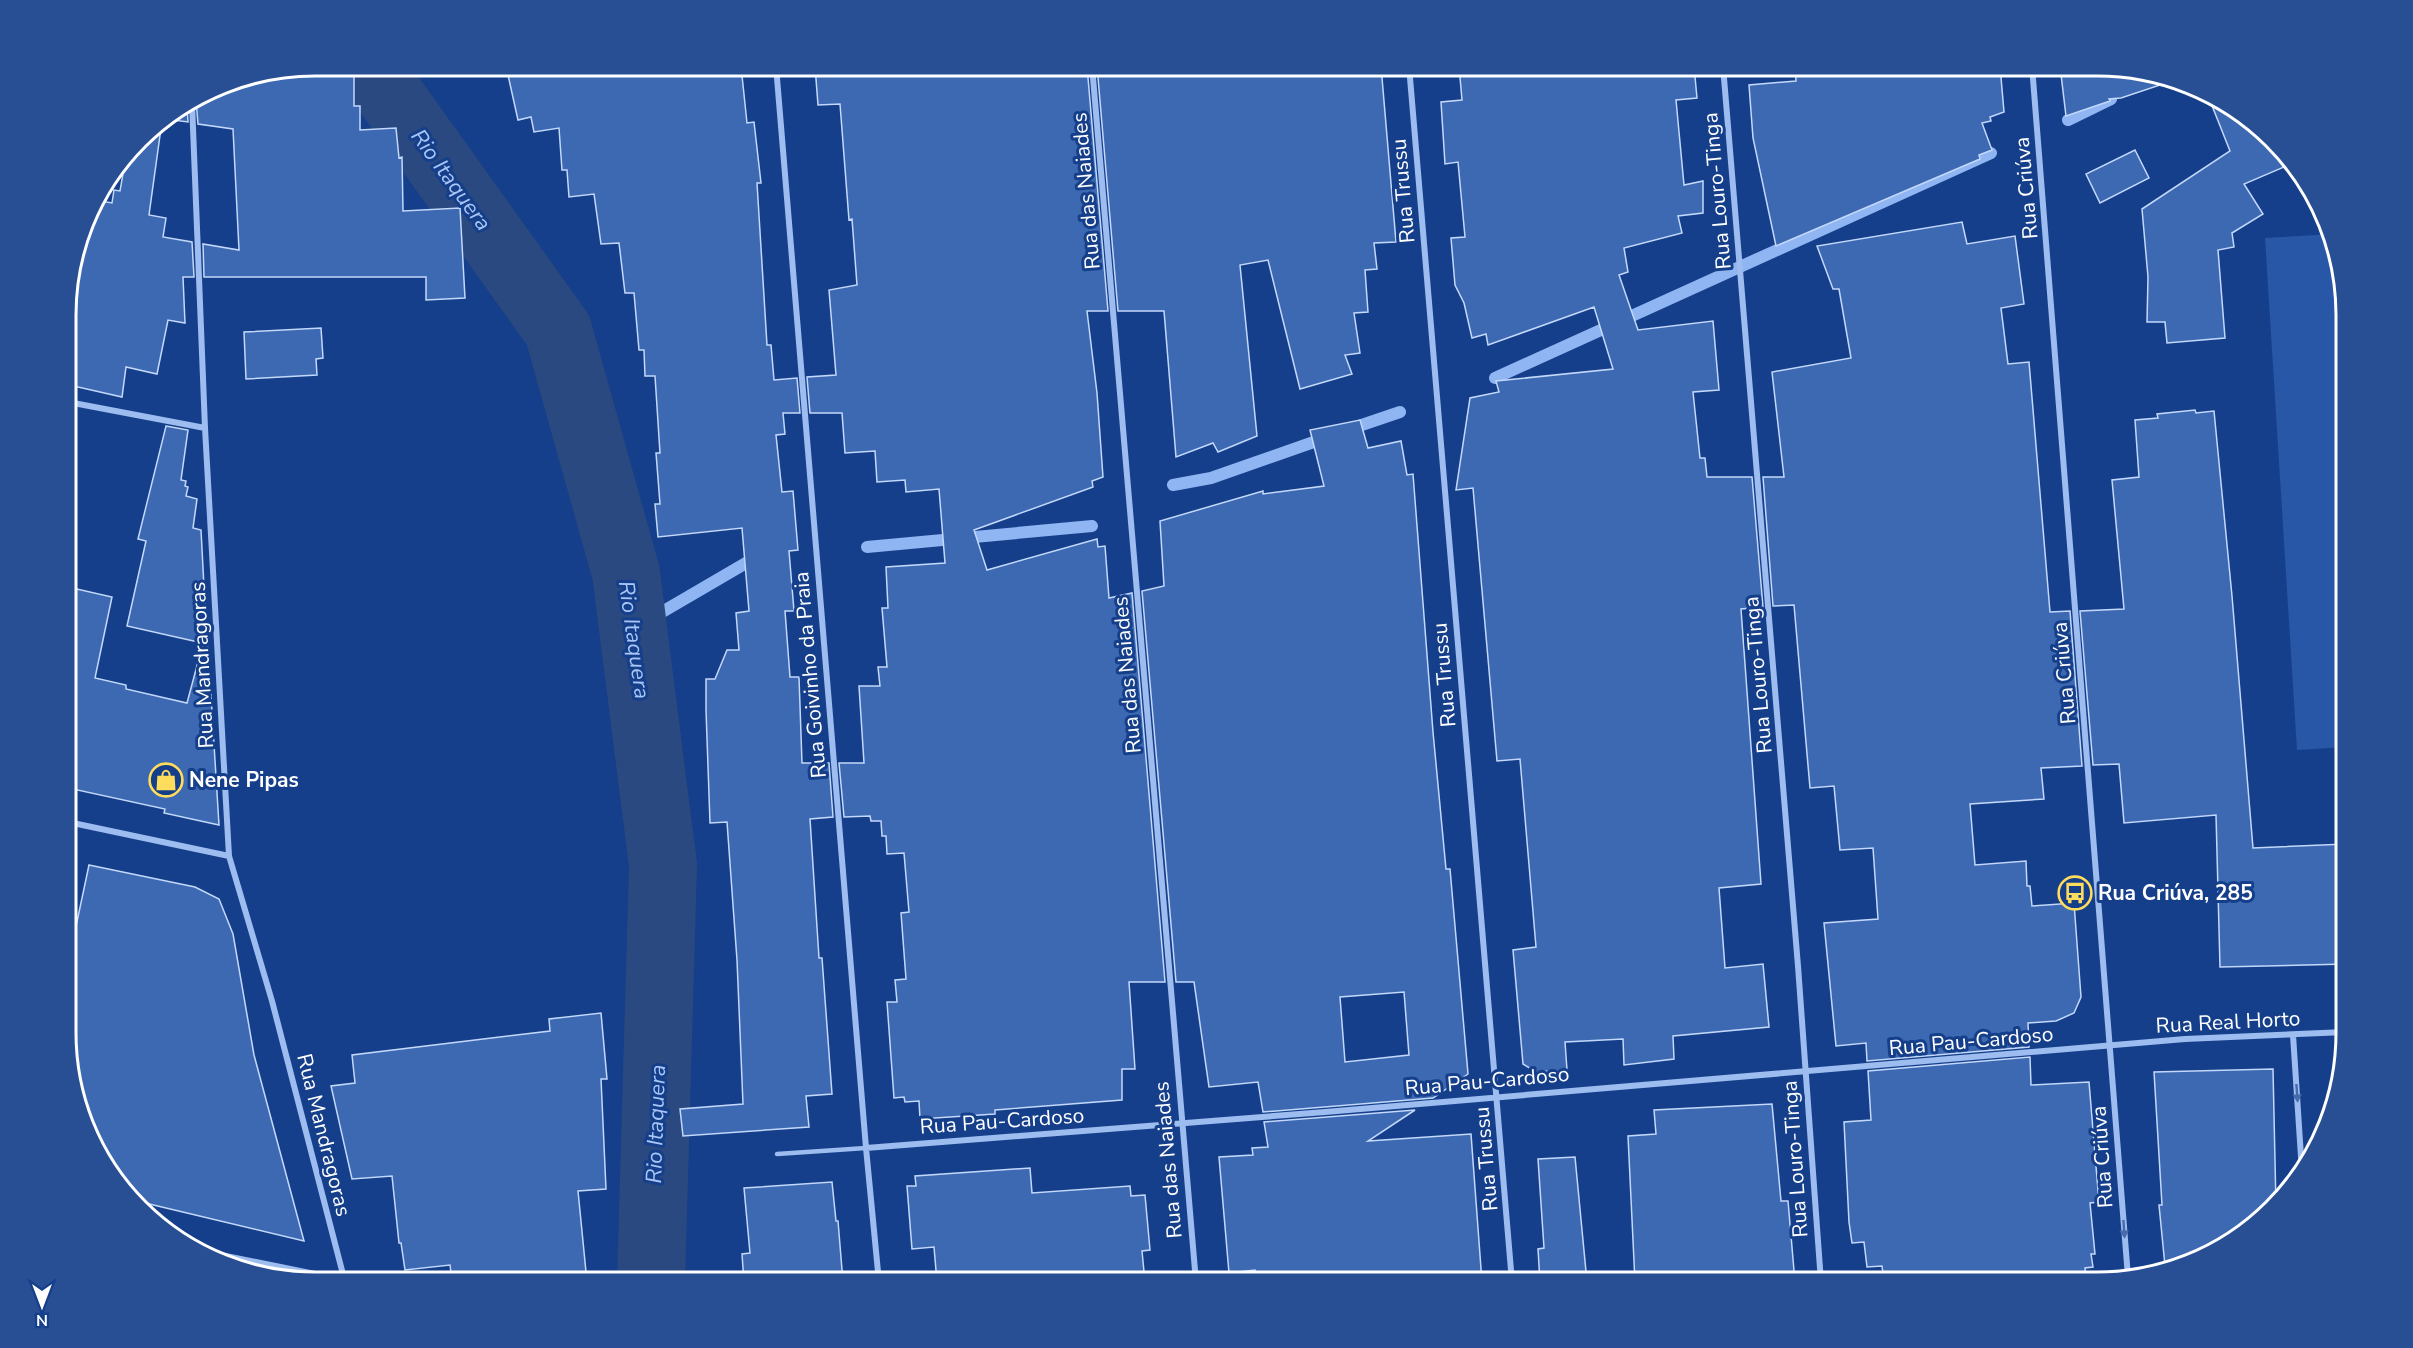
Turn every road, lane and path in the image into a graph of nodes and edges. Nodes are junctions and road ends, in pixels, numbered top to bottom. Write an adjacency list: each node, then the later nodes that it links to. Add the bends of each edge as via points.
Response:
1 (777, 76): 17 (street, Rua Goivinho da Praia)
2 (1093, 76): 16 (street, Rua das Naiades)
3 (1410, 76): 15 (street, Rua Trussu)
4 (1724, 76): 14 (street, Rua Louro-Tinga)
5 (2033, 76): 13 (street, Rua Criúva)
6 (192, 111): 8 (street, Rua Mandragoras)
7 (76, 404): 8 (street)
8 (205, 428): 10 (street, Rua Mandragoras)
9 (76, 824): 10 (street)
10 (229, 856): 23 (street, Rua Mandragoras, via 272,1001)
11 (2336, 1033): 12 (street, Rua Real Horto)
12 (2293, 1035): 13 (street, Rua Real Horto); 19 (street, one-way to 19)
13 (2110, 1045): 14 (street, Rua Pau-Cardoso); 21 (street, Rua Criúva, one-way to 21)
14 (1804, 1072): 15 (street, Rua Pau-Cardoso); 27 (street, Rua Louro-Tinga)
15 (1497, 1096): 16 (street, Rua Pau-Cardoso); 26 (street, Rua Trussu)
16 (1181, 1124): 17 (street, Rua Pau-Cardoso); 25 (street, Rua das Naiades)
17 (866, 1148): 18 (lane); 24 (street, Rua Goivinho da Praia)
18 (777, 1154)
19 (2301, 1157)
20 (239, 1259): 22 (street)
21 (2127, 1269)
22 (292, 1270)
23 (343, 1272)
24 (878, 1272)
25 (1195, 1272)
26 (1511, 1272)
27 (1820, 1272)

